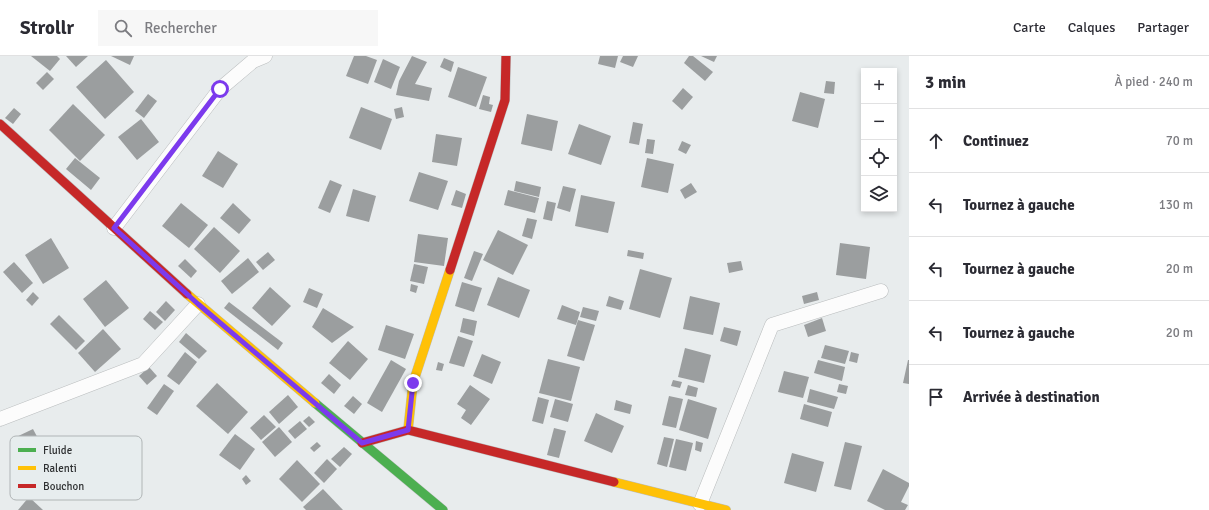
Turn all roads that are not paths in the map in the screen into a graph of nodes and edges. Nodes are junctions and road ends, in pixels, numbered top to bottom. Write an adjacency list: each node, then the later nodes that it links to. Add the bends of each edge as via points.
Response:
1 (265, 56): 4 (street, via 253,61 220,89)
2 (506, 56): 8 (street, via 505,100 413,383)
3 (0, 124): 4 (street)
4 (114, 228): 6 (street)
5 (881, 291): 10 (street, via 772,326)
6 (198, 304): 7 (street, via 143,364); 9 (street)
7 (0, 419)
8 (408, 430): 9 (street); 10 (street)
9 (362, 443): 11 (street)
10 (700, 504): 12 (street)
11 (443, 510)
12 (726, 510)

